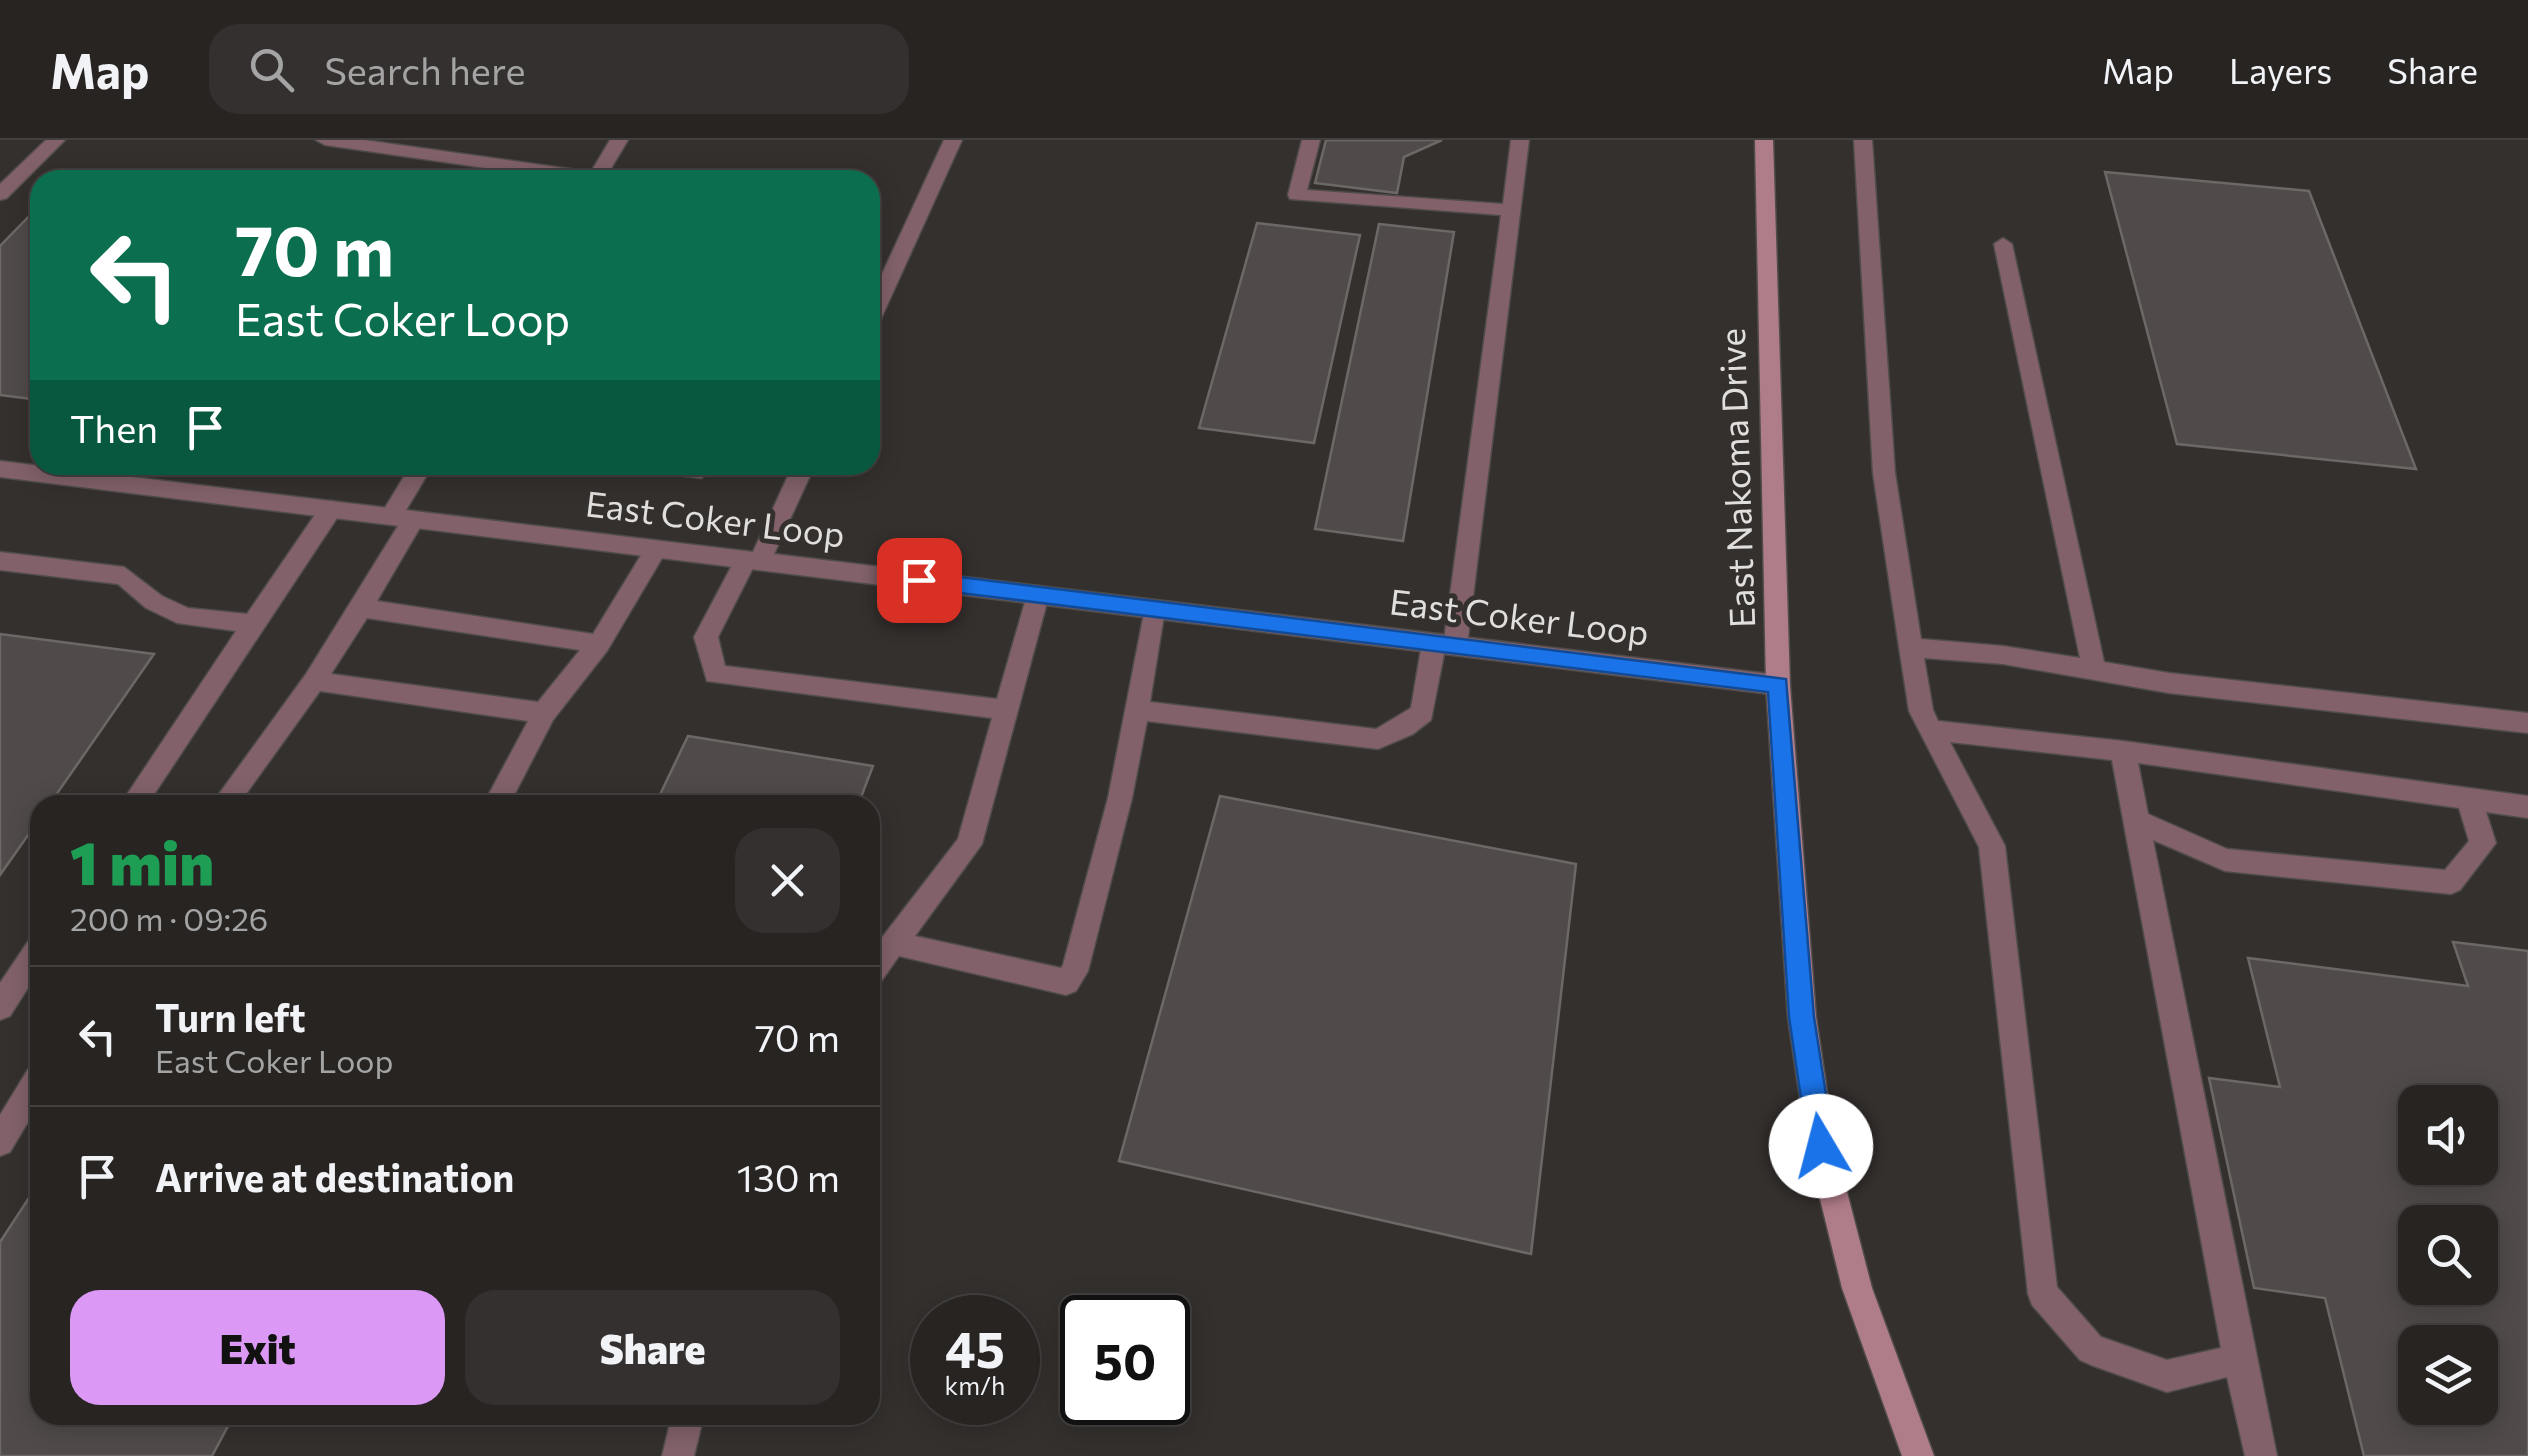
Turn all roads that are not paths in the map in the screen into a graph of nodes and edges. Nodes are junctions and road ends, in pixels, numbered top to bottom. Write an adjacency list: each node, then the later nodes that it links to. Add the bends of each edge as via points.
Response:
1 (56, 140): 11 (street)
2 (325, 140): 9 (street)
3 (620, 140): 10 (street)
4 (953, 140): 14 (street)
5 (1311, 140): 12 (street, via 1298,195)
6 (1520, 140): 12 (street)
7 (1764, 140): 34 (main road, East Nakoma Drive)
8 (1863, 140): 31 (street, via 1884,473)
9 (533, 170)
10 (601, 170)
11 (0, 194)
12 (1508, 210): 30 (street)
13 (2003, 244): 32 (street)
14 (880, 299)
15 (0, 469): 16 (street, East Coker Loop)
16 (30, 473)
17 (50, 475): 20 (street, East Coker Loop)
18 (418, 475): 21 (street)
19 (799, 475): 23 (street)
20 (331, 509): 21 (street, East Coker Loop); 28 (street)
21 (403, 518): 22 (street, East Coker Loop); 26 (street)
22 (657, 548): 23 (street, East Coker Loop); 29 (street)
23 (753, 560): 25 (street, East Coker Loop); 35 (street, via 706,636 715,674)
24 (0, 561): 28 (street, via 124,576 154,602 185,616)
25 (1038, 594): 27 (street, East Coker Loop); 35 (street)
26 (360, 608): 29 (street); 33 (street)
27 (1154, 609): 30 (street, East Coker Loop); 36 (street)
28 (253, 624): 41 (street)
29 (599, 644): 37 (street)
30 (1445, 644): 34 (street, East Coker Loop); 36 (street, via 1422,712 1378,738)
31 (1910, 646): 32 (street); 39 (street, via 1921,711)
32 (2094, 670): 38 (street)
33 (314, 680): 37 (street); 42 (street)
34 (1778, 685): 56 (main road, East Nakoma Drive, via 1802,1017 1821,1146 1857,1288)
35 (1005, 710): 47 (street, via 969,844)
36 (1137, 710): 47 (street, via 1076,971 1066,982)
37 (544, 713): 43 (street)
38 (2528, 722)
39 (1931, 730): 40 (street); 53 (street, via 1992,846 2043,1294 2090,1349 2167,1376)
40 (2123, 751): 44 (street); 46 (street)
41 (141, 795)
42 (231, 795)
43 (501, 795)
44 (2470, 800): 45 (street); 46 (street, via 2483,843 2450,882 2225,860)
45 (2528, 808)
46 (2136, 821): 53 (street)
47 (894, 944): 49 (street)
48 (30, 961): 50 (street)
49 (880, 962)
50 (0, 1006)
51 (30, 1092): 52 (street)
52 (0, 1142)
53 (2239, 1359): 57 (street)
54 (686, 1425): 55 (street)
55 (678, 1456)
56 (1918, 1456)
57 (2261, 1456)

